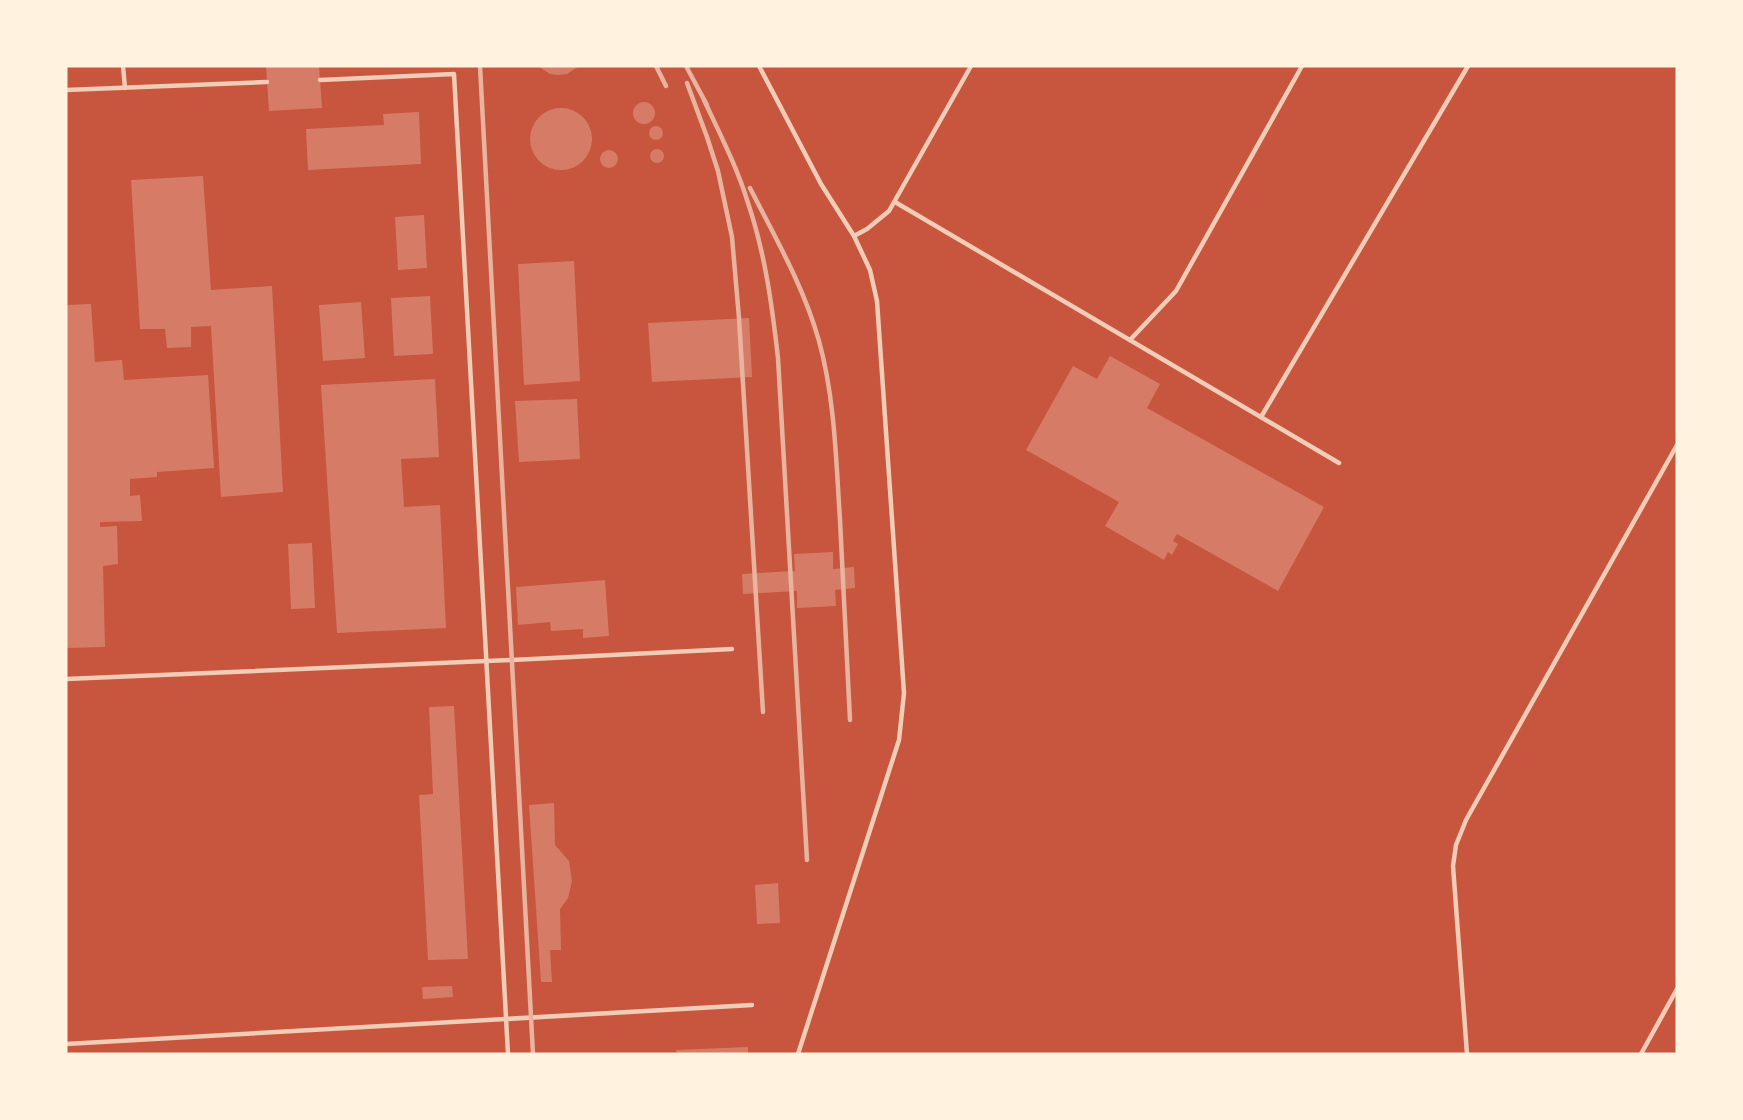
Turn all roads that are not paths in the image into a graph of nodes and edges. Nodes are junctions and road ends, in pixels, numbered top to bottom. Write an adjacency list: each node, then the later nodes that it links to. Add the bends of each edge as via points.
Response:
1 (123, 66): 10 (lane)
2 (454, 66): 7 (lane)
3 (759, 66): 13 (lane, via 821,184)
4 (971, 66): 12 (lane)
5 (1302, 66): 14 (lane, via 1176,291)
6 (1468, 66): 15 (lane)
7 (454, 74): 8 (lane); 19 (lane)
8 (320, 80)
9 (267, 82): 10 (lane)
10 (124, 88): 11 (lane)
11 (66, 90)
12 (895, 202): 13 (lane, via 882,217); 14 (lane)
13 (854, 236): 26 (lane, via 870,270 877,301 904,693 899,740)
14 (1130, 340): 15 (lane)
15 (1261, 417): 17 (lane)
16 (1677, 445): 27 (lane, via 1466,819 1456,845 1453,866)
17 (1340, 463)
18 (732, 649): 19 (lane)
19 (486, 661): 20 (lane); 23 (lane)
20 (66, 679)
21 (1677, 989): 28 (lane)
22 (752, 1005): 23 (lane)
23 (506, 1019): 24 (lane); 25 (lane)
24 (66, 1044)
25 (508, 1054)
26 (798, 1054)
27 (1467, 1054)
28 (1641, 1054)

